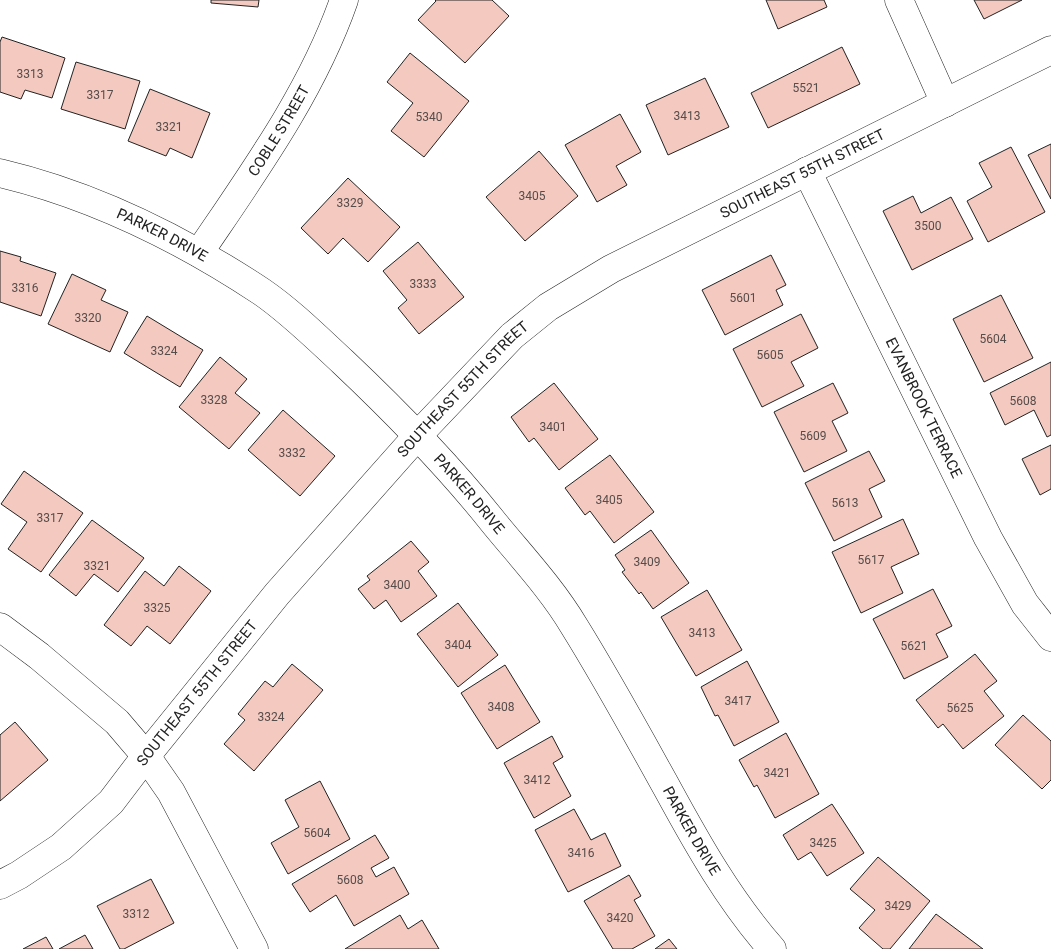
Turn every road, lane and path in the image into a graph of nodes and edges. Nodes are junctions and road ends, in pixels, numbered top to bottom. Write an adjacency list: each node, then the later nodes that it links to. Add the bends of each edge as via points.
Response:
1 (344, 0): 7 (street, COBLE STREET, via 334,29 300,97)
2 (900, 0): 4 (street)
3 (1051, 50): 4 (street, SOUTHEAST 55TH STREET)
4 (945, 103): 5 (street, SOUTHEAST 55TH STREET)
5 (808, 171): 8 (street, SOUTHEAST 55TH STREET, via 611,269 548,307 512,336); 10 (street, EVANBROOK TERRACE, via 988,538 1025,604)
6 (0, 173): 7 (street, PARKER DRIVE, via 89,200)
7 (199, 253): 8 (street, PARKER DRIVE, via 264,294 310,332)
8 (418, 435): 11 (street, SOUTHEAST 55TH STREET, via 277,594); 14 (street, PARKER DRIVE, via 456,476 572,622 719,881)
9 (0, 627): 11 (street, via 40,656 117,722)
10 (1051, 637)
11 (146, 756): 12 (street, SOUTHEAST 55TH STREET, via 111,802 61,847); 13 (street, via 171,792)
12 (0, 885)
13 (254, 949)
14 (772, 949)

